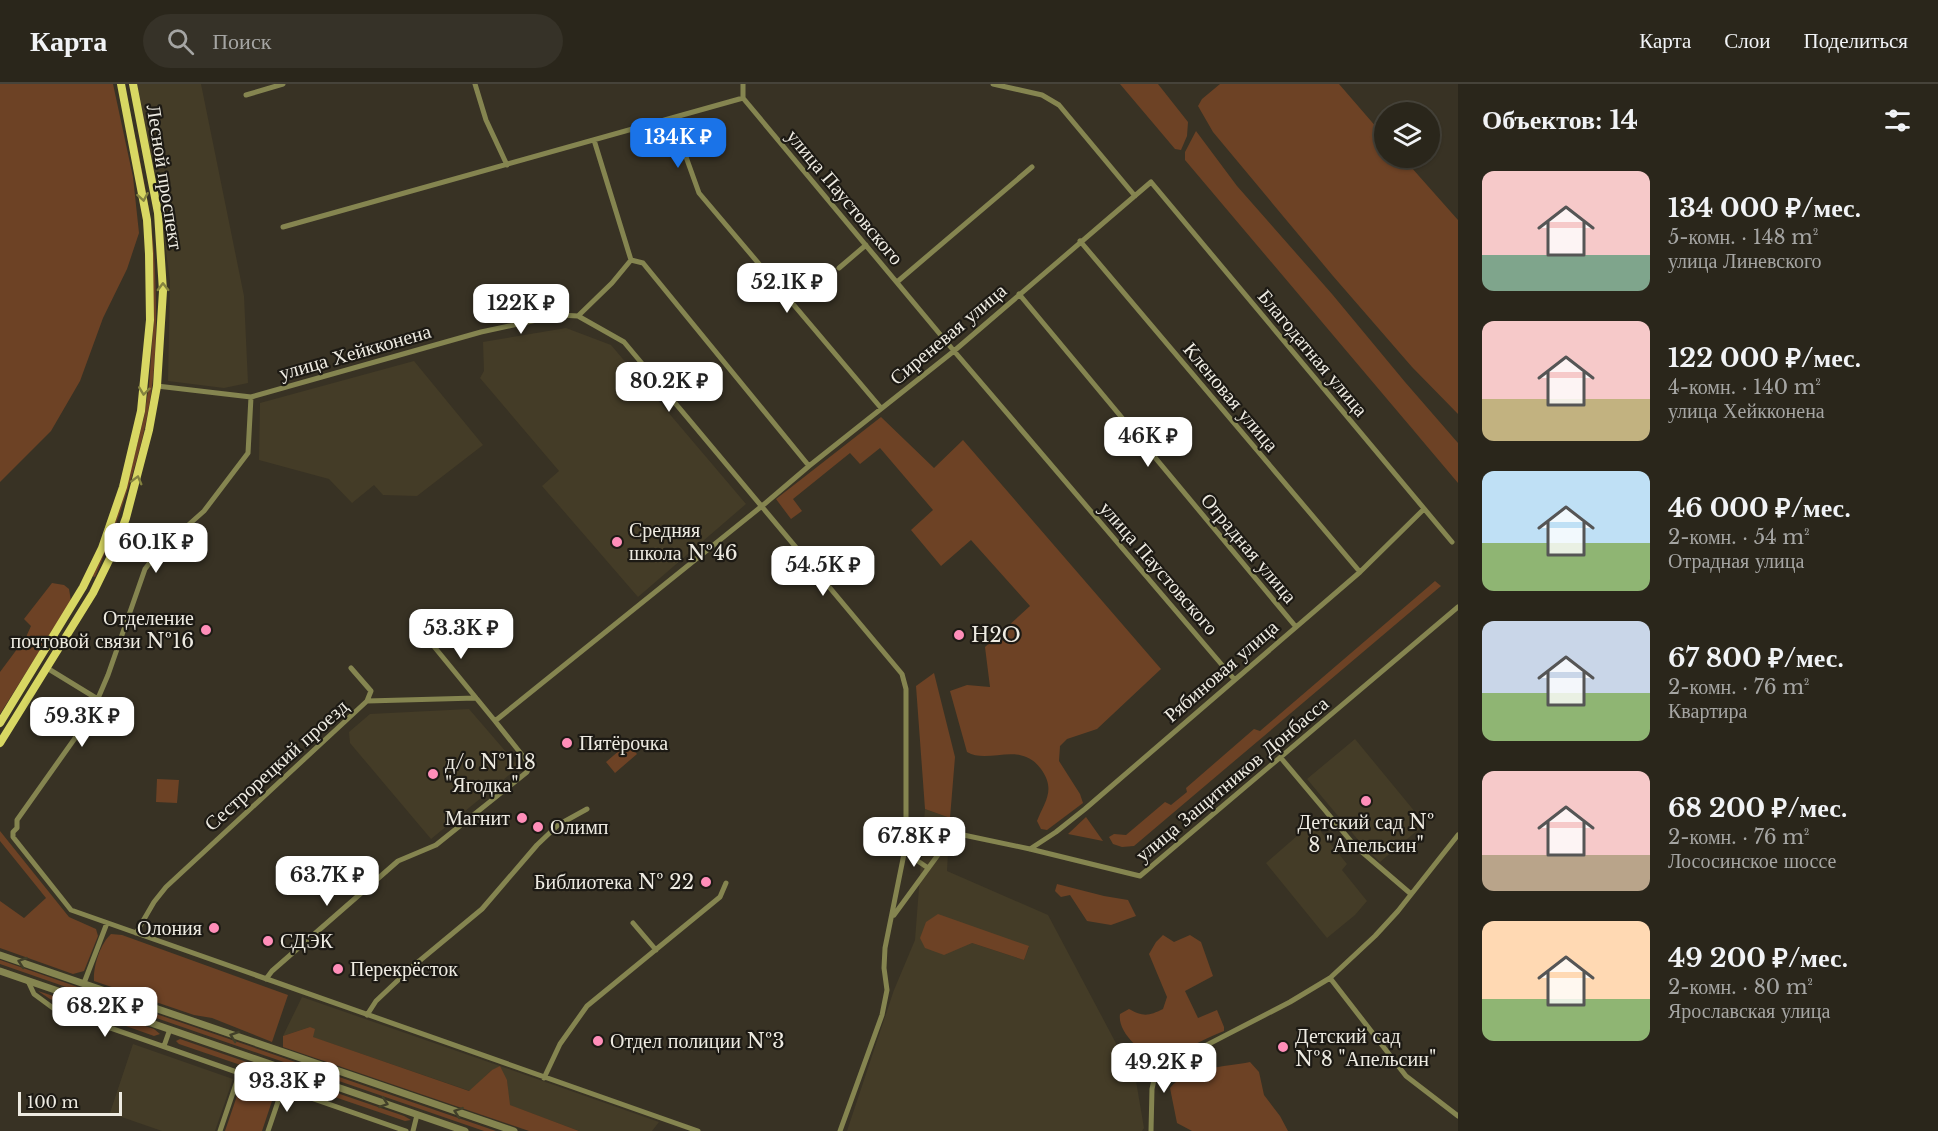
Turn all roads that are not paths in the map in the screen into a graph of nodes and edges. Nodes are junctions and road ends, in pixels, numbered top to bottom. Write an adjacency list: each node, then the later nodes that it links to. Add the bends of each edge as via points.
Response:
1 (121, 84): 11 (main road, Лесной проспект)
2 (133, 84): 10 (main road, Лесной проспект)
3 (283, 84): 7 (street)
4 (475, 84): 13 (street)
5 (743, 84): 8 (street)
6 (993, 84): 16 (street, via 1042,95 1059,105)
7 (246, 95)
8 (743, 98): 9 (street); 19 (street, улица Паустовского)
9 (672, 118): 12 (street); 28 (street, via 699,193)
10 (144, 138): 11 (main road); 26 (main road, Лесной проспект, one-way to 10, via 163,291 159,222)
11 (132, 139): 34 (main road, Лесной проспект, one-way to 34, via 149,254 150,320 145,383 123,487 102,548)
12 (594, 140): 13 (street); 20 (street)
13 (507, 165): 17 (street)
14 (1032, 167): 22 (street)
15 (1151, 182): 16 (street, Сиреневая улица); 31 (street, Благодатная улица)
16 (1135, 196): 18 (street, Сиреневая улица)
17 (283, 227)
18 (1080, 241): 23 (street, Сиреневая улица); 33 (street, Кленовая улица)
19 (866, 245): 21 (street); 22 (street, улица Паустовского)
20 (631, 260): 24 (street); 29 (street, via 643,263)
21 (839, 268)
22 (897, 282): 25 (street, улица Паустовского)
23 (1019, 294): 25 (street, Сиреневая улица); 37 (street, Отрадная улица)
24 (578, 316): 27 (street, улица Хейкконена, via 560,315 481,332); 30 (street, via 624,342)
25 (954, 351): 28 (street, Сиреневая улица); 41 (street, улица Паустовского)
26 (157, 386): 27 (street, улица Хейкконена); 35 (main road, Лесной проспект, one-way to 26, via 126,518)
27 (251, 397): 42 (street, via 248,453 204,511 158,552 146,569)
28 (881, 408): 29 (street, Сиреневая улица)
29 (809, 466): 30 (street, Сиреневая улица)
30 (762, 506): 45 (street, Сиреневая улица); 51 (street, via 902,674 906,689)
31 (1424, 509): 32 (street, Благодатная улица); 33 (street, Рябиновая улица)
32 (1452, 542)
33 (1360, 572): 37 (street, Рябиновая улица)
34 (83, 587): 35 (main road); 46 (main road, Лесной проспект)
35 (93, 593): 39 (main road, Лесной проспект)
36 (1458, 608): 48 (street, улица Защитников Донбасса)
37 (1296, 627): 41 (street, Рябиновая улица)
38 (427, 638): 43 (street)
39 (47, 668): 42 (street); 47 (main road, Лесной проспект)
40 (351, 668): 44 (street, via 371,690)
41 (1234, 679): 52 (street, Рябиновая улица, via 1085,809)
42 (96, 698): 57 (street, via 90,717 17,820 12,837 70,910)
43 (476, 698): 44 (street, Сестрорецкий проезд); 45 (street)
44 (367, 701): 59 (street, Сестрорецкий проезд, via 165,887)
45 (495, 721): 65 (street, via 526,760 528,770 436,845 398,861 272,970)
46 (0, 723)
47 (0, 743)
48 (1281, 758): 52 (street, улица Защитников Донбасса, via 1140,876); 55 (street, via 1355,846)
49 (587, 809): 69 (street, via 558,825 482,909 405,974)
50 (1458, 835): 55 (street)
51 (906, 844): 53 (street, via 912,857); 56 (street)
52 (1030, 849): 53 (street, улица Защитников Донбасса, via 954,833)
53 (928, 868): 56 (street, улица Защитников Донбасса)
54 (726, 883): 60 (street, via 720,897)
55 (1411, 894): 63 (street, via 1375,936)
56 (892, 917): 84 (street, via 885,948 882,1015)
57 (107, 923): 59 (street); 66 (street)
58 (633, 923): 60 (street)
59 (136, 933): 65 (street)
60 (656, 950): 73 (street, via 587,1006 560,1044)
61 (0, 955): 66 (street, one-way to 61)
62 (0, 971): 64 (street)
63 (1330, 978): 76 (street, via 1406,1076); 85 (street, via 1155,1075)
64 (27, 979): 68 (street); 71 (street, via 34,994 53,1008)
65 (267, 980): 69 (street)
66 (84, 983): 67 (street)
67 (128, 999): 68 (street); 82 (street, one-way to 67)
68 (124, 1013): 70 (street)
69 (367, 1015): 73 (street)
70 (170, 1029): 71 (street); 75 (street, one-way to 75)
71 (164, 1046): 72 (street)
72 (240, 1072): 74 (street); 77 (street)
73 (544, 1078): 83 (street)
74 (283, 1087): 78 (street); 79 (street)
75 (417, 1115): 80 (street); 81 (street)
76 (1458, 1116)
77 (220, 1131)
78 (268, 1131)
79 (406, 1131)
80 (413, 1131)
81 (465, 1131)
82 (514, 1131)
83 (698, 1131)
84 (840, 1131)
85 (1151, 1131)

